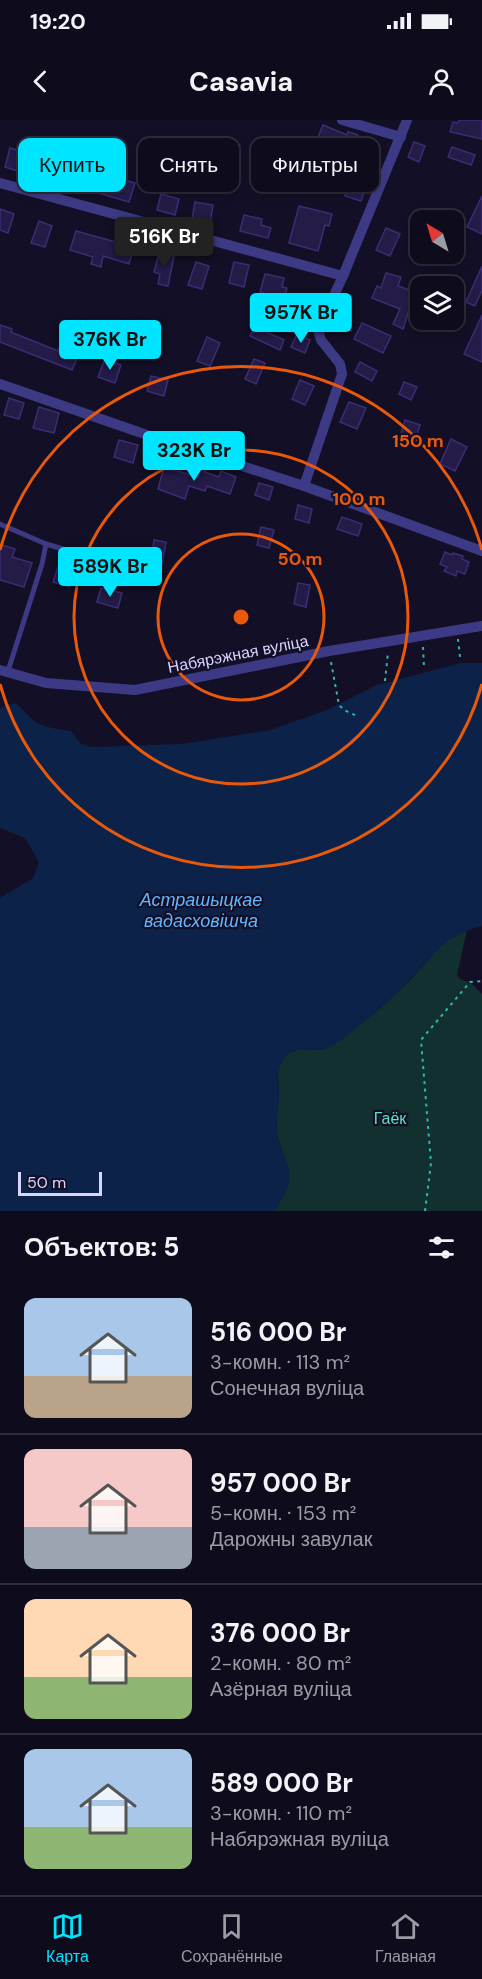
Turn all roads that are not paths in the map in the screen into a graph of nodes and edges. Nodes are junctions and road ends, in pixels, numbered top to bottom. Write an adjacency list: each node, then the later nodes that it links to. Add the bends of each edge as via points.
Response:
1 (342, 120): 3 (street)
2 (407, 120): 3 (street)
3 (401, 137): 5 (street)
4 (0, 183): 5 (street)
5 (343, 276): 7 (street, via 318,330 340,364 342,374)
6 (0, 384): 7 (street)
7 (304, 486): 10 (street)
8 (0, 524): 9 (lane)
9 (46, 544): 11 (lane); 13 (lane)
10 (482, 551)
11 (90, 557)
12 (482, 626): 13 (street, Набярэжная вуліца, via 389,640 135,690 46,683)
13 (4, 671)

